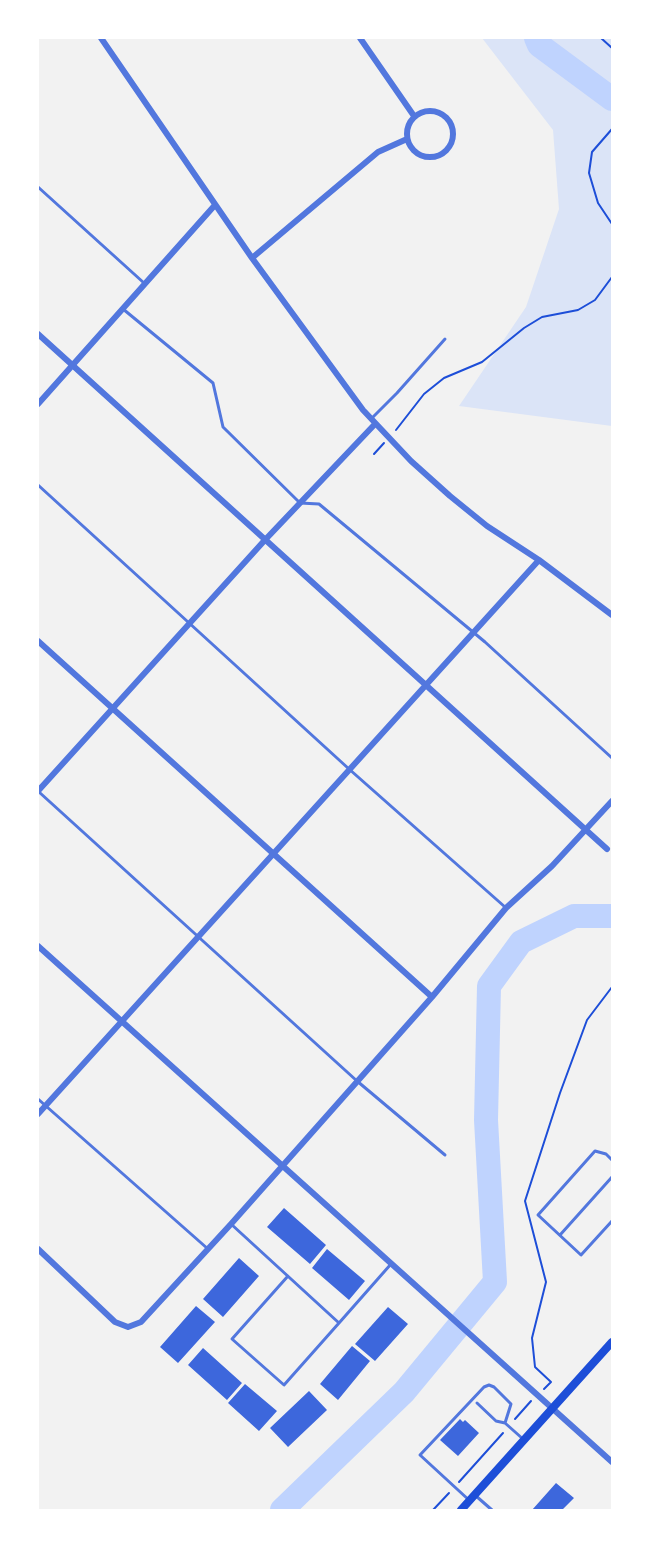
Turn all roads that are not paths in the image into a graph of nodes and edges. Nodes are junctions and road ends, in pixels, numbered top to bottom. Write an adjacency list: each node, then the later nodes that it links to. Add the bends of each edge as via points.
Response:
1 (101, 38): 6 (street)
2 (360, 38): 3 (street)
3 (414, 116): 4 (street); 4 (street, via 426,111 440,112 450,122 453,138 440,155 428,157 418,154)
4 (407, 139): 7 (street, via 378,152)
5 (38, 187): 8 (lane)
6 (215, 205): 7 (street); 8 (street)
7 (252, 258): 14 (street)
8 (145, 284): 9 (street)
9 (123, 309): 12 (street); 16 (lane, via 213,383 223,427)
10 (38, 334): 12 (street)
11 (445, 339): 14 (lane)
12 (72, 366): 13 (street); 17 (street)
13 (38, 404)
14 (373, 421): 16 (street); 18 (street, via 450,496)
15 (38, 485): 20 (lane)
16 (300, 503): 17 (street); 21 (lane, via 319,504)
17 (264, 541): 20 (street); 23 (street)
18 (539, 560): 19 (street); 21 (street)
19 (612, 615)
20 (190, 622): 24 (street); 26 (lane)
21 (473, 631): 23 (street); 25 (lane)
22 (38, 641): 24 (street)
23 (425, 684): 26 (street); 29 (street)
24 (112, 708): 27 (street); 31 (street)
25 (612, 758)
26 (350, 770): 31 (street); 32 (lane)
27 (38, 791): 33 (lane)
28 (612, 801): 29 (street)
29 (586, 830): 30 (street); 32 (street)
30 (607, 849)
31 (273, 853): 33 (street); 35 (street)
32 (506, 908): 35 (street)
33 (199, 936): 36 (street); 37 (lane)
34 (38, 946): 36 (street)
35 (432, 997): 37 (street)
36 (121, 1023): 39 (street); 43 (street)
37 (357, 1081): 41 (lane); 43 (street)
38 (38, 1099): 39 (lane)
39 (45, 1106): 40 (street); 49 (lane)
40 (38, 1114)
41 (445, 1155)
42 (612, 1160): 47 (lane, via 595,1151 538,1215)
43 (282, 1165): 46 (street); 50 (street)
44 (612, 1177): 47 (lane)
45 (612, 1221): 47 (lane, via 582,1255)
46 (231, 1224): 49 (street); 51 (lane)
47 (560, 1235)
48 (38, 1249): 49 (street, via 115,1322 128,1327 141,1322)
49 (208, 1249)
50 (391, 1264): 52 (lane); 55 (street)
51 (288, 1276): 52 (lane); 52 (lane, via 232,1339 284,1385)
52 (339, 1323)
53 (612, 1342): 55 (main road)
54 (477, 1403): 56 (lane)
55 (553, 1408): 57 (main road); 58 (street)
56 (507, 1425): 57 (lane); 59 (lane, via 511,1404 489,1385 420,1455)
57 (524, 1440): 59 (main road)
58 (612, 1462)
59 (472, 1498): 60 (main road); 61 (lane)
60 (461, 1510)
61 (492, 1510)

